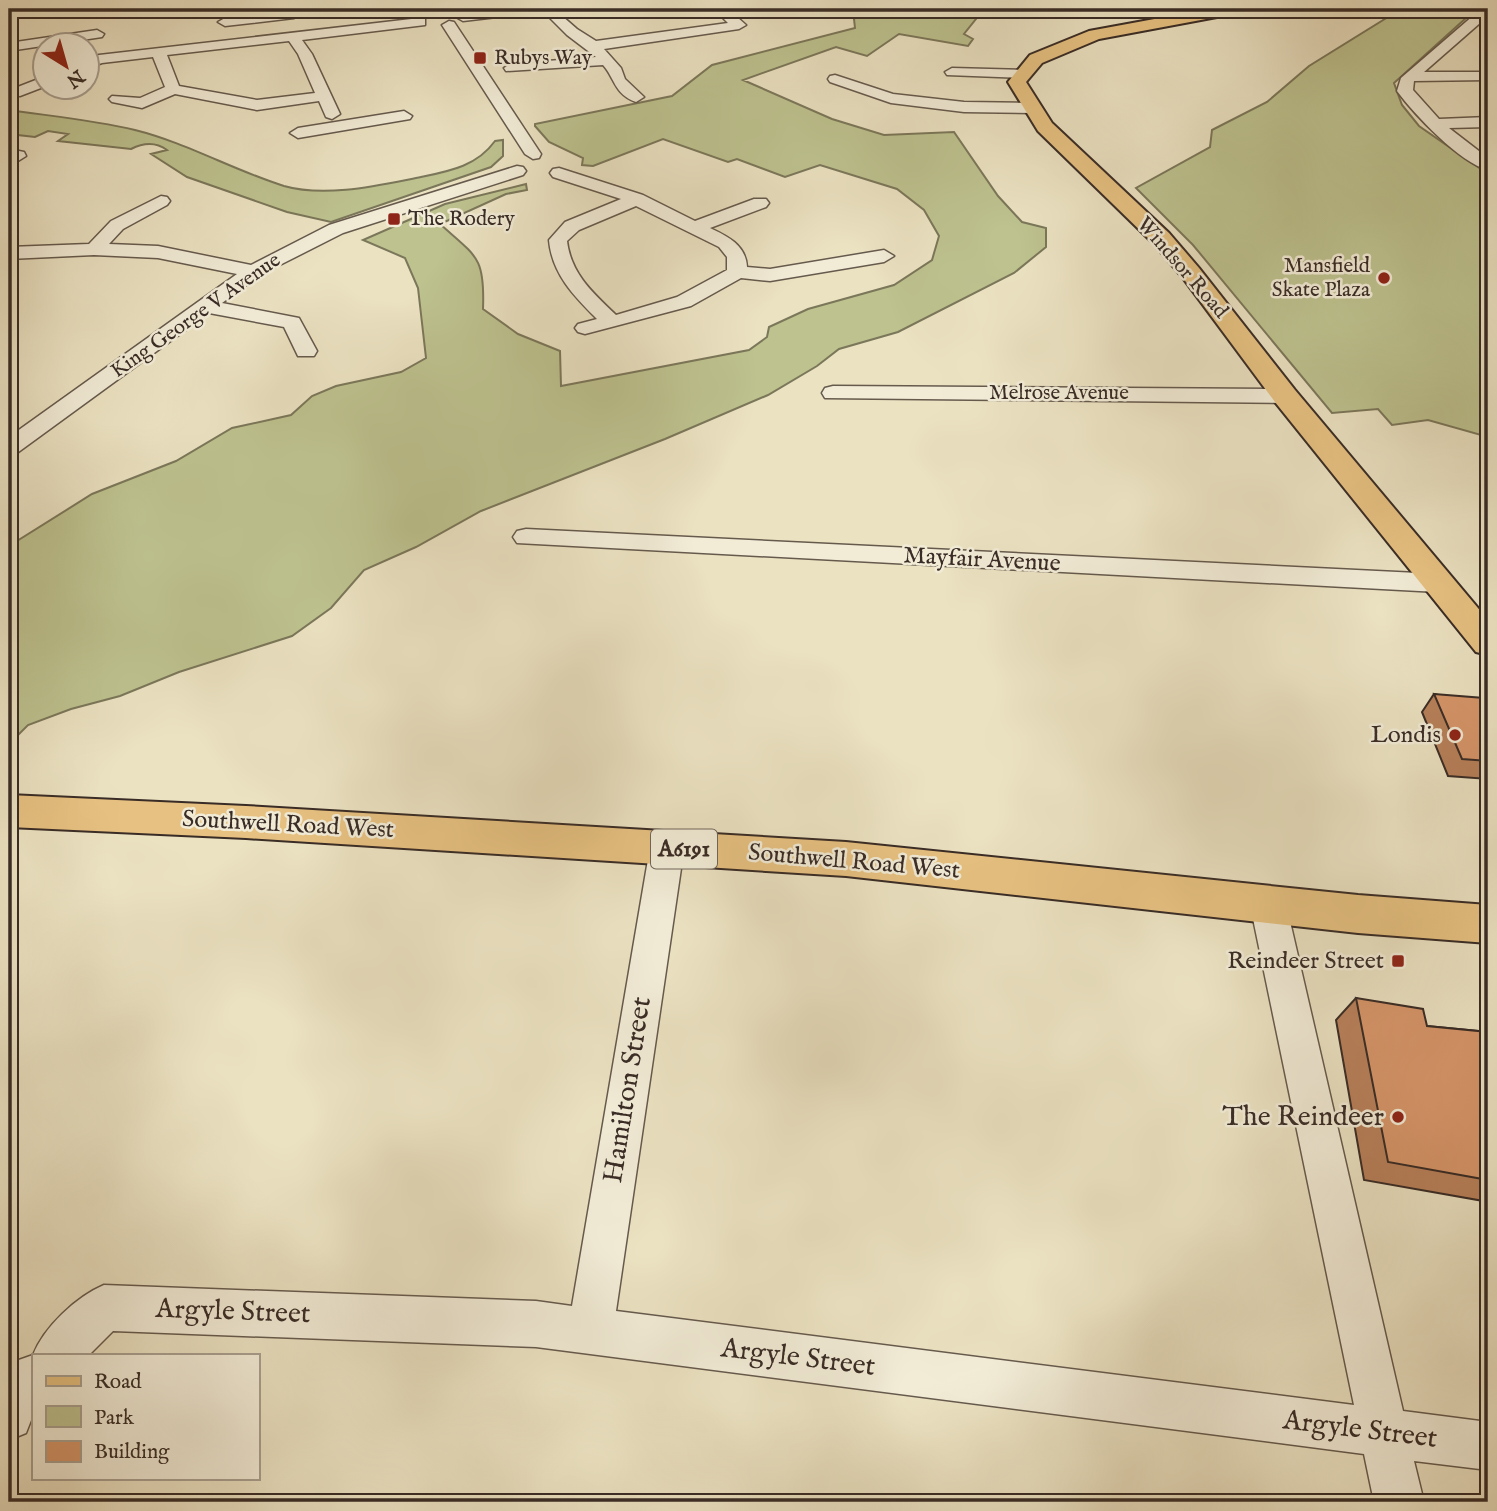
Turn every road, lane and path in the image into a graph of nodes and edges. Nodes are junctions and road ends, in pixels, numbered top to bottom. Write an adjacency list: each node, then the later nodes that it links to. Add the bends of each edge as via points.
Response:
1 (292, 9): 7 (street, via 294,14)
2 (533, 9): 8 (street, via 463,17 460,22)
3 (547, 9): 14 (street)
4 (720, 9): 14 (street, via 739,25)
5 (1233, 9): 22 (main road, via 1095,35 1036,59)
6 (1488, 9): 24 (street)
7 (223, 15): 13 (street)
8 (436, 19): 11 (street, via 360,23); 45 (street)
9 (78, 32): 10 (street, via 96,28)
10 (96, 32)
11 (293, 37): 13 (street); 33 (street)
12 (32, 42): 15 (street)
13 (229, 44): 16 (street)
14 (594, 46): 17 (street)
15 (9, 47)
16 (159, 52): 18 (street); 29 (street)
17 (606, 60): 19 (street); 31 (street, via 618,81)
18 (102, 61)
19 (510, 68)
20 (858, 71): 25 (street)
21 (952, 72): 22 (street)
22 (1023, 74): 37 (main road, Windsor Road, via 1017,82)
23 (1488, 76): 24 (street)
24 (1412, 77): 41 (street, via 1406,81 1405,91)
25 (835, 79): 27 (street); 37 (street, via 891,98 964,107)
26 (32, 84): 28 (street)
27 (818, 85)
28 (18, 88)
29 (173, 89): 32 (street, via 142,103); 36 (street)
30 (654, 94): 31 (street)
31 (636, 97): 35 (street)
32 (117, 99)
33 (325, 99): 34 (street); 36 (street); 42 (street)
34 (345, 99)
35 (611, 102)
36 (257, 105): 39 (street)
37 (1033, 108): 60 (main road, Windsor Road, via 1045,127 1176,255)
38 (404, 116): 42 (street)
39 (236, 117)
40 (1488, 122): 41 (street)
41 (1433, 124): 44 (street)
42 (337, 126): 43 (street)
43 (298, 133)
44 (1488, 165)
45 (542, 166): 46 (street); 53 (street, King George V Avenue, via 344,226)
46 (637, 199): 49 (street); 56 (street, via 572,226 558,240 558,255 572,281)
47 (161, 201): 50 (street, via 117,225)
48 (780, 212): 49 (street, via 756,198)
49 (695, 228): 54 (street, via 726,243 737,257)
50 (94, 249): 51 (street); 53 (street, via 158,252)
51 (9, 253)
52 (889, 256): 54 (street, via 770,275)
53 (253, 271): 55 (street, King George V Avenue)
54 (737, 272): 56 (street, via 705,293)
55 (206, 306): 58 (street, via 292,322); 61 (street, King George V Avenue)
56 (611, 322): 57 (street)
57 (585, 328)
58 (306, 351)
59 (833, 393): 60 (street, Melrose Avenue)
60 (1285, 396): 63 (main road, Windsor Road)
61 (9, 448)
62 (526, 537): 63 (street, Mayfair Avenue)
63 (1438, 583): 64 (main road, Windsor Road)
64 (1488, 643)
65 (9, 811): 66 (main road, Southwell Road West / A6191)
66 (667, 848): 67 (main road, Southwell Road West / A6191, via 846,859); 69 (street, Hamilton Street)
67 (1268, 904): 68 (main road, Southwell Road West / A6191); 73 (street)
68 (1488, 924)
69 (590, 1332): 70 (street, Argyle Street, via 536,1324 104,1307); 73 (street, Argyle Street)
70 (57, 1354)
71 (32, 1379): 72 (street, via 17,1394)
72 (9, 1416)
73 (1385, 1434): 74 (street, Argyle Street); 75 (street)
74 (1488, 1446)
75 (1399, 1502)

